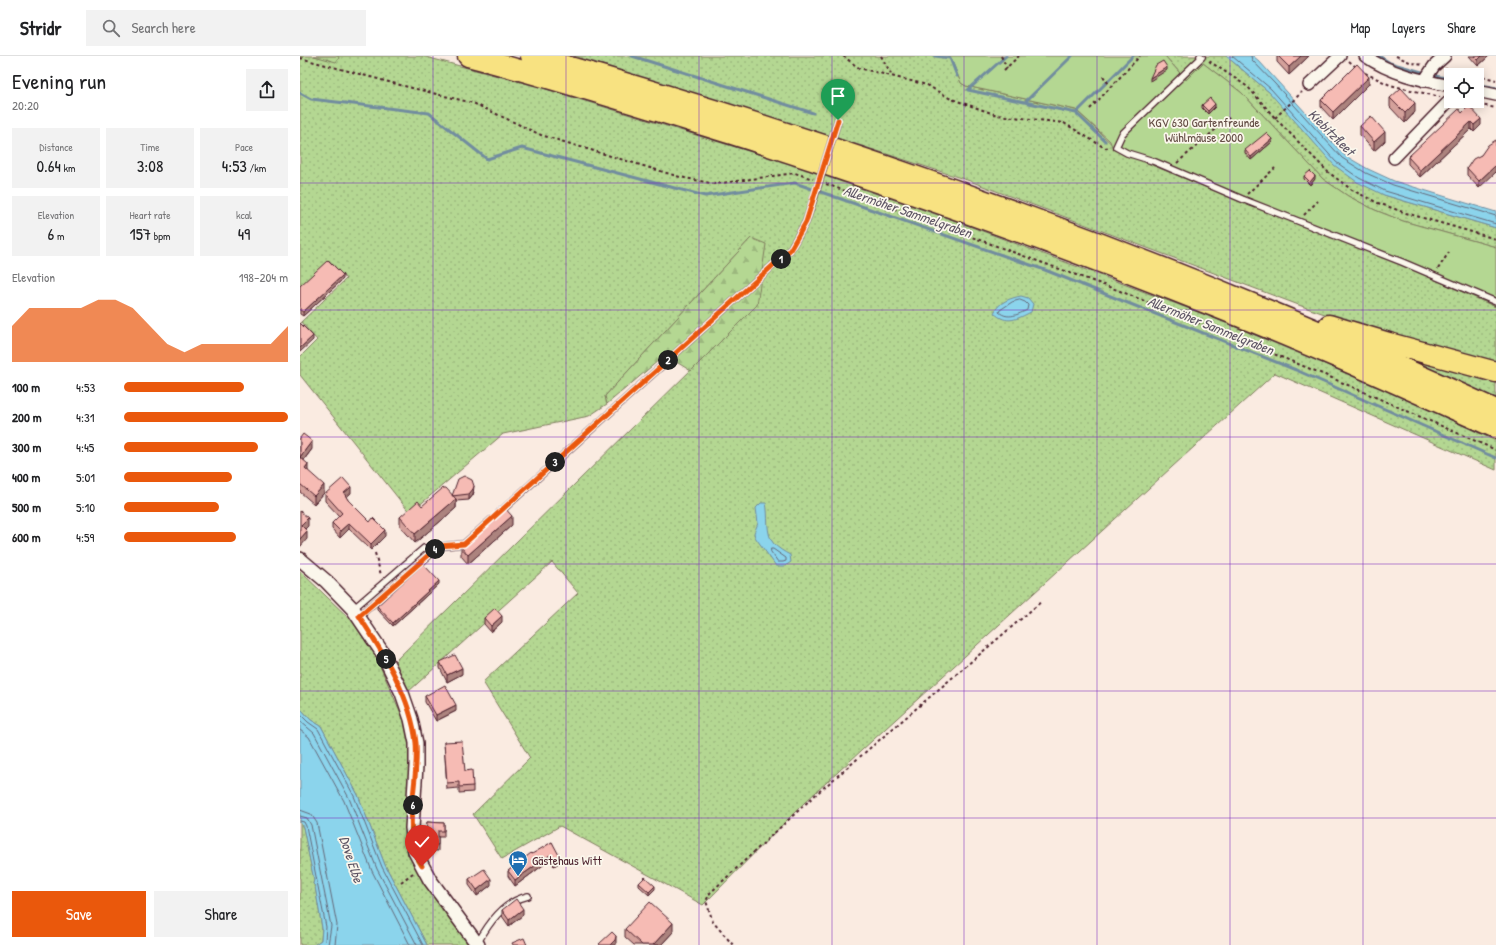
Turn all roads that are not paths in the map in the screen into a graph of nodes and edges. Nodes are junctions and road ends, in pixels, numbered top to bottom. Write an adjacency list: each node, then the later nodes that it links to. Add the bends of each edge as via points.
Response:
1 (468, 56): 19 (highway, via 580,87 816,161 989,220 1206,303)
2 (531, 56): 16 (highway, via 687,103 915,177)
3 (1340, 56): 9 (street)
4 (1365, 56): 7 (street, via 1392,71)
5 (1445, 56): 7 (street)
6 (1201, 57): 15 (lane, via 1122,134 1116,147)
7 (1424, 81): 8 (street)
8 (1444, 85)
9 (1309, 86)
10 (1484, 92): 11 (street)
11 (1496, 95)
12 (1444, 106): 14 (street)
13 (838, 120): 20 (lane, bridge, via 806,222 790,250 464,544)
14 (1394, 158)
15 (1496, 302)
16 (1264, 308): 17 (highway); 18 (highway)
17 (1496, 372)
18 (1496, 410)
19 (1496, 428)
20 (439, 546): 22 (lane); 22 (lane, via 424,548 383,582)
21 (300, 559): 22 (street)
22 (356, 612): 24 (street, via 382,652 402,693 411,719 416,743 412,828 415,852 434,886)
23 (528, 896): 24 (lane, via 500,911)
24 (477, 945)

